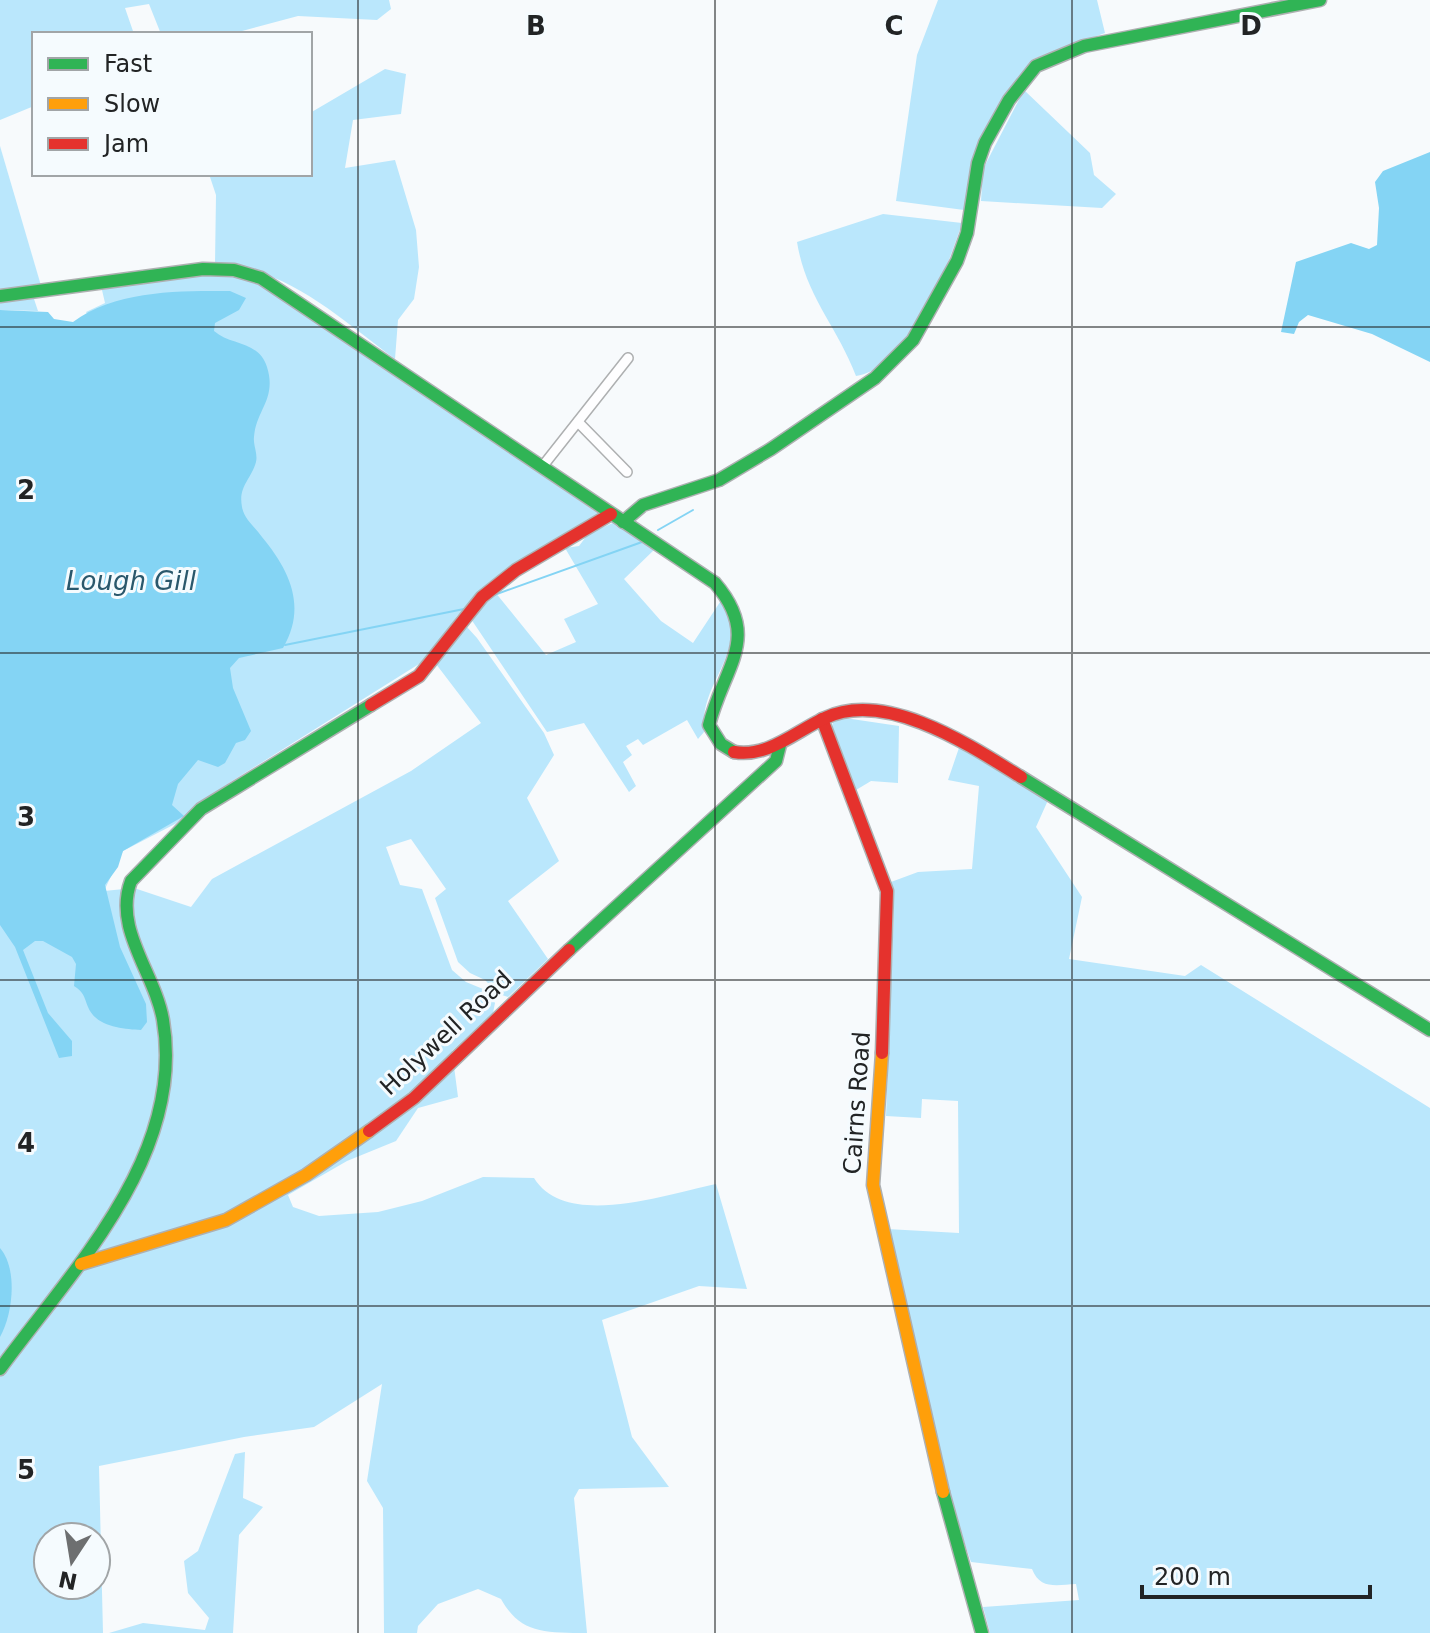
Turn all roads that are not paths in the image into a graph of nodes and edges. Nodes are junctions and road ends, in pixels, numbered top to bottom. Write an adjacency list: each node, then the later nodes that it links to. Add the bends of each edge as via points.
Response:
1 (1320, 0): 8 (street, via 1084,46 1036,66 985,143 957,261 913,340 875,378 771,449 719,480 643,505)
2 (0, 296): 5 (street, via 52,293 173,270 242,270 282,290)
3 (628, 358): 4 (street)
4 (578, 422): 5 (street); 6 (street)
5 (542, 467): 7 (street)
6 (627, 472)
7 (611, 514): 8 (street); 12 (street, via 516,570 482,597 419,676 201,809 131,881 124,893 125,908 160,1003 166,1060 142,1156)
8 (623, 522): 10 (street, via 715,583 740,614 735,654 711,712 714,738 741,751)
9 (822, 719): 10 (street); 11 (street, via 842,712 875,714 967,740); 14 (street, Cairns Road, via 887,891 873,1185 936,1464)
10 (780, 745): 12 (street, Holywell Road, via 776,761 396,1111 260,1203 226,1220)
11 (1430, 1030)
12 (81, 1264): 13 (street)
13 (0, 1369)
14 (982, 1633)

